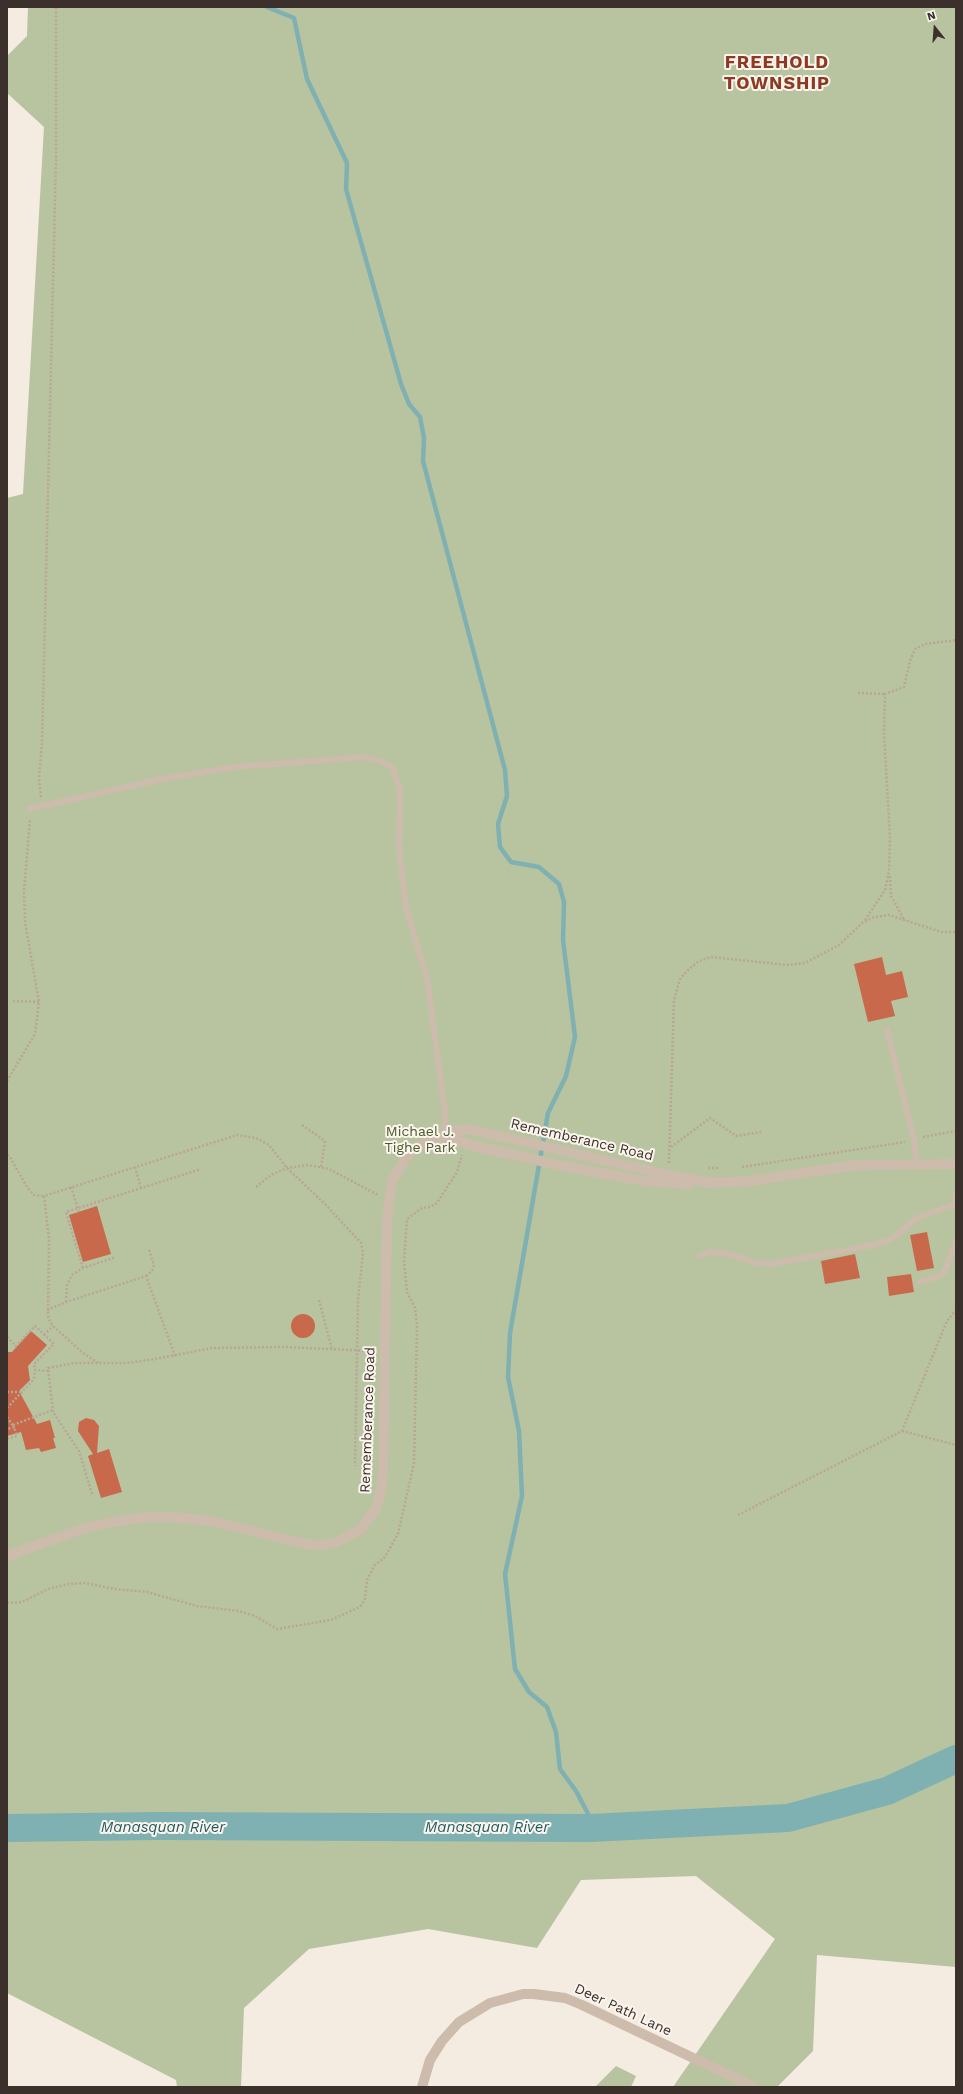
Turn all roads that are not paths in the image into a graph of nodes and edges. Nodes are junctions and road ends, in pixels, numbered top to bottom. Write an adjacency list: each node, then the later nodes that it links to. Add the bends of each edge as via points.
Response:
1 (29, 809): 3 (lane, via 162,779 235,767 365,757 381,761 392,768 400,790 399,848 406,908 427,978 445,1112)
2 (887, 1030): 4 (lane, via 914,1140)
3 (444, 1135): 6 (street, Rememberance Road, via 465,1143 528,1158 643,1181 676,1184); 6 (street, Rememberance Road, via 468,1129); 12 (street, Rememberance Road, via 414,1149 393,1179 389,1201 383,1472 380,1496 369,1520 360,1530 337,1542 323,1545 306,1544 211,1521 146,1517 92,1526)
4 (917, 1163): 5 (street, Rememberance Road); 6 (street, Rememberance Road, via 856,1165 750,1181)
5 (956, 1164)
6 (714, 1183)
7 (956, 1194): 8 (lane)
8 (956, 1205): 10 (lane, via 917,1218 890,1240 878,1244 771,1264 757,1263 725,1252 710,1252)
9 (956, 1241): 11 (lane, via 948,1266 942,1275)
10 (699, 1256)
11 (920, 1282)
12 (7, 1556)
13 (422, 2087): 14 (street, Deer Path Lane, via 430,2060 459,2022 490,2003 534,1994 565,1998 582,2005)
14 (754, 2087)

